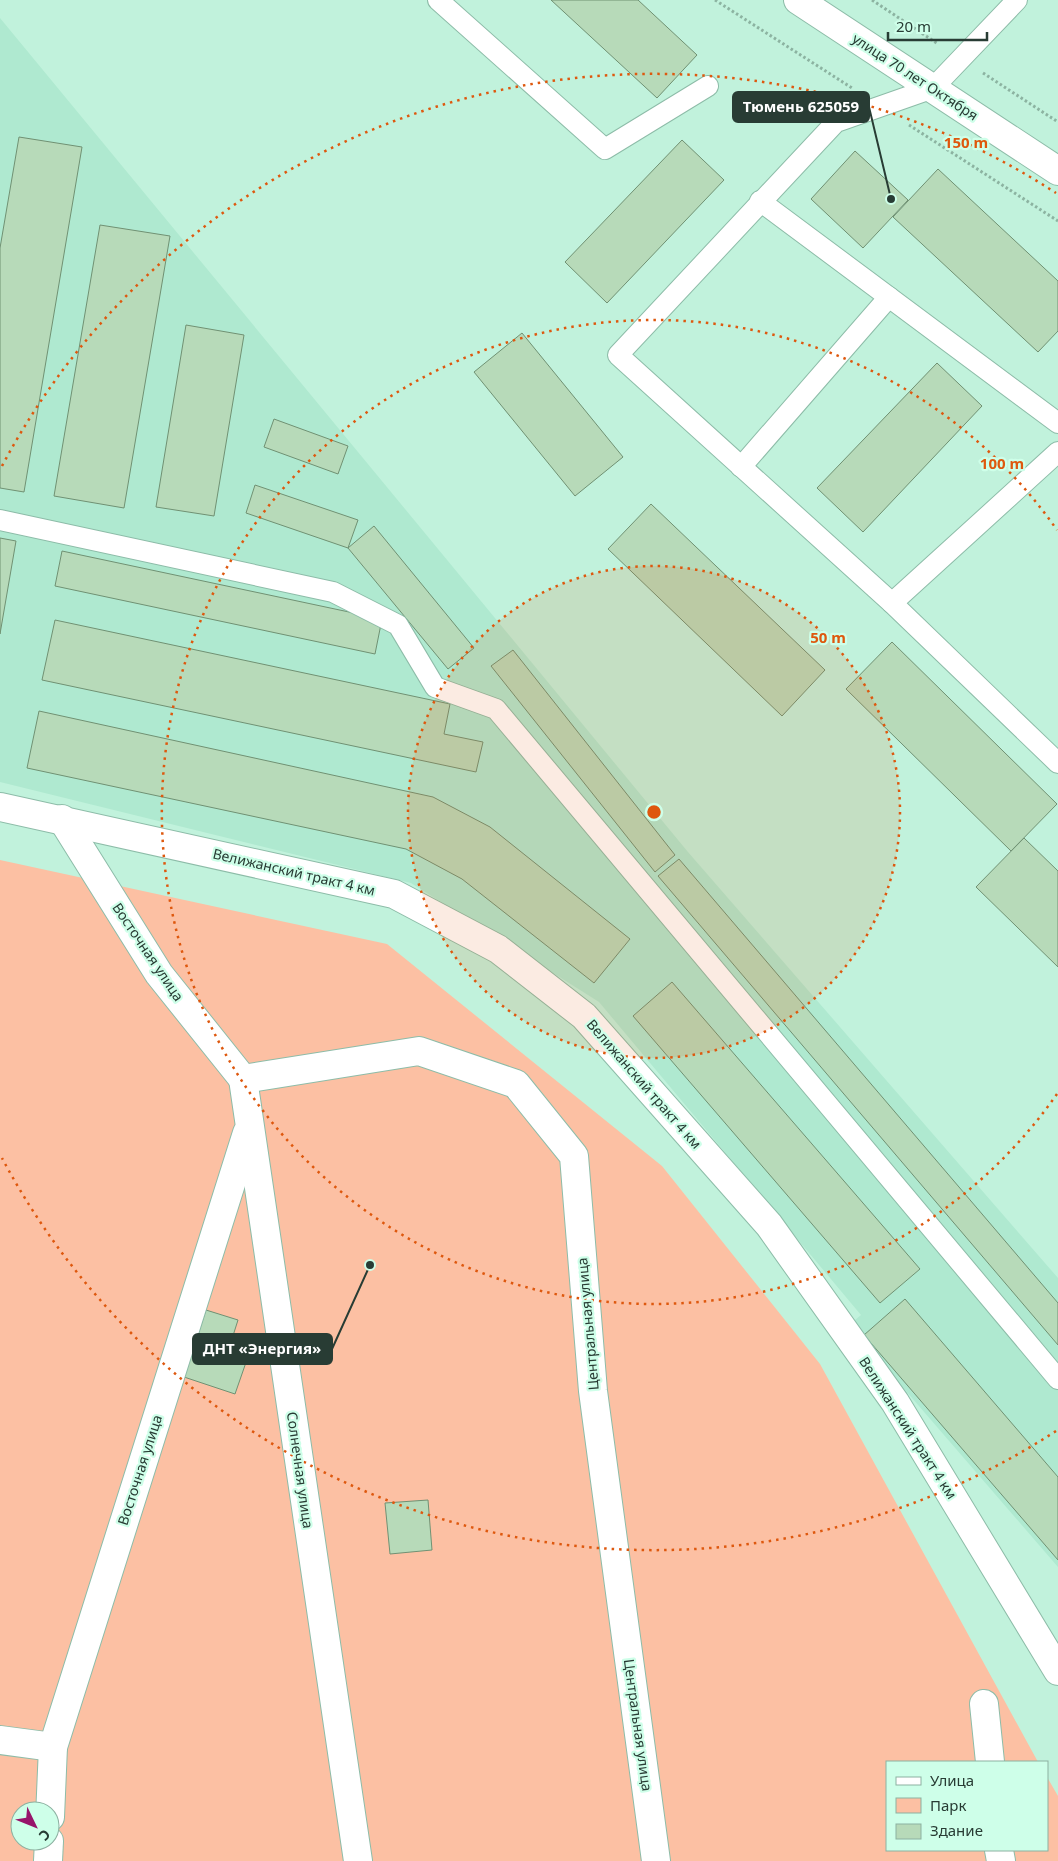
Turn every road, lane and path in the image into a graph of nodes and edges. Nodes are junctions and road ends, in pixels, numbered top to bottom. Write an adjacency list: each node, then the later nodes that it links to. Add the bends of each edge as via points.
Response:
1 (438, 0): 4 (lane, via 605,149)
2 (798, 0): 5 (street, улица 70 лет Октября)
3 (1017, 0): 5 (lane)
4 (708, 86)
5 (933, 88): 6 (street, улица 70 лет Октября); 7 (lane, via 836,122)
6 (1058, 171)
7 (760, 201): 8 (lane); 11 (lane, via 618,355)
8 (889, 297): 9 (lane); 11 (lane)
9 (1058, 424)
10 (1058, 452): 13 (lane)
11 (741, 467): 13 (lane)
12 (0, 520): 19 (lane, via 333,592 398,624 435,687 496,709)
13 (892, 603): 14 (lane)
14 (1058, 763)
15 (0, 807): 16 (street, Велижанский тракт 4 км)
16 (62, 820): 17 (street, Восточная улица, via 159,974); 20 (street, Велижанский тракт 4 км, via 394,894 498,949 584,1016 769,1225 895,1402)
17 (243, 1080): 18 (street, Солнечная улица); 27 (street, Центральная улица, via 419,1050 516,1084 574,1156 593,1391)
18 (249, 1127): 23 (street, Восточная улица); 26 (street, Солнечная улица)
19 (1058, 1379)
20 (1058, 1671)
21 (984, 1704): 24 (street)
22 (0, 1740): 23 (street)
23 (53, 1747): 25 (street, Восточная улица)
24 (990, 1761)
25 (51, 1801)
26 (358, 1861)
27 (656, 1861)

